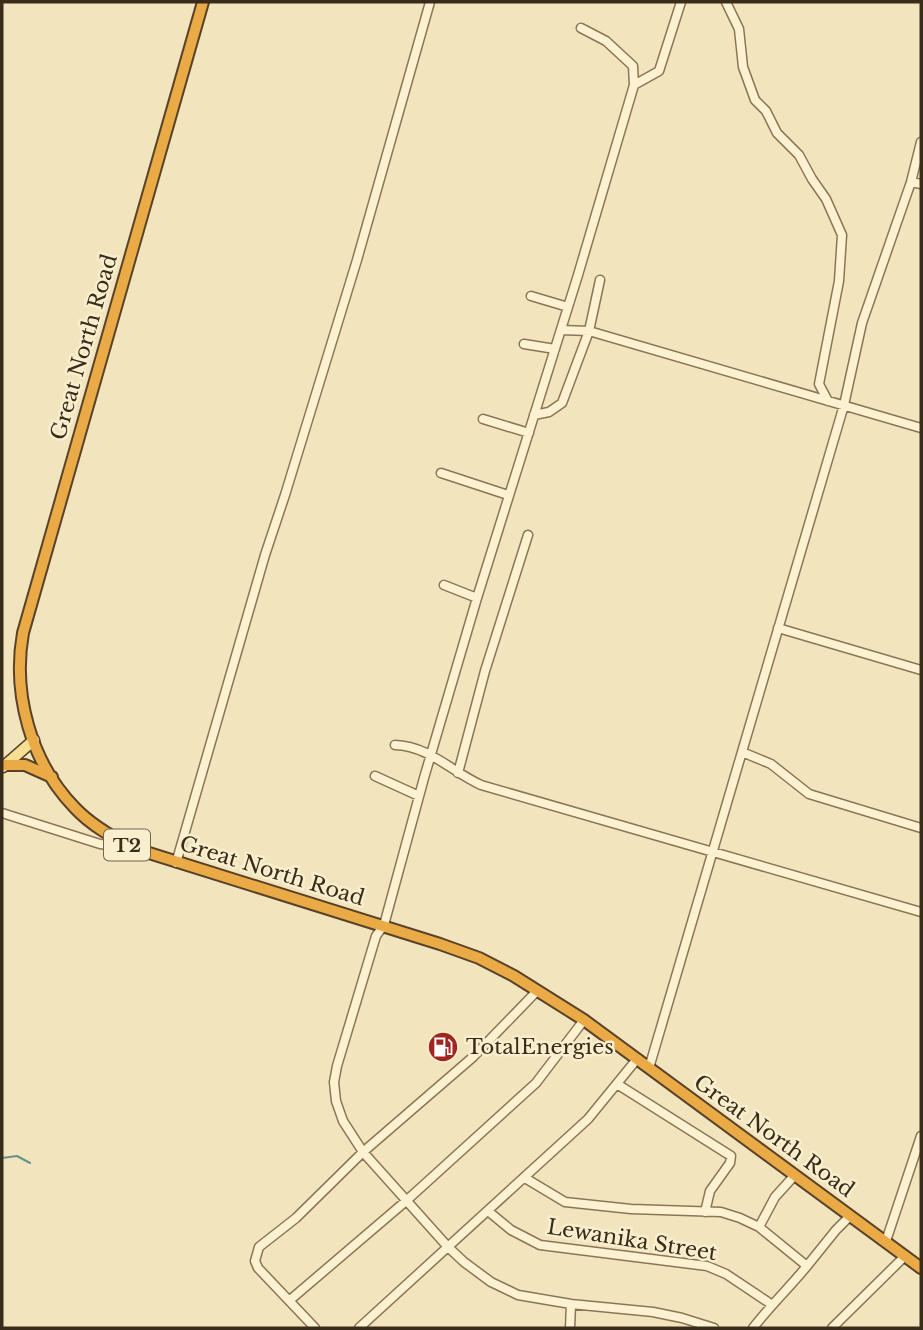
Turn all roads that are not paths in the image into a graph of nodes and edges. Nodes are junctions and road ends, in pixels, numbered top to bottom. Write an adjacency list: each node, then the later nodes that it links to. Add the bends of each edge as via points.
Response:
1 (203, 2): 30 (highway, Great North Road / T2, via 23,632 19,680)
2 (430, 2): 43 (street)
3 (681, 2): 6 (street, via 659,71)
4 (726, 2): 17 (street, via 739,29 755,100 803,161 842,235 839,281 819,384)
5 (582, 28): 6 (street, via 606,41 633,66)
6 (635, 85): 12 (street)
7 (921, 142): 8 (street)
8 (911, 182): 9 (street); 18 (street, via 862,323)
9 (921, 184)
10 (600, 280): 14 (street)
11 (531, 296): 12 (street)
12 (568, 307): 13 (street)
13 (561, 330): 14 (street); 16 (street)
14 (589, 331): 17 (street); 19 (street, via 562,403)
15 (524, 344): 16 (street)
16 (555, 349): 19 (street)
17 (828, 401): 18 (street)
18 (844, 405): 21 (street); 28 (street)
19 (534, 415): 22 (street)
20 (483, 419): 22 (street)
21 (921, 428)
22 (528, 433): 24 (street)
23 (442, 473): 24 (street)
24 (508, 495): 27 (street)
25 (528, 536): 35 (street)
26 (444, 585): 27 (street)
27 (477, 598): 33 (street)
28 (778, 628): 29 (street); 32 (street)
29 (921, 670)
30 (34, 740): 34 (main road); 37 (highway, Great North Road / T2)
31 (395, 745): 33 (street)
32 (742, 752): 40 (street, via 771,764 810,794); 42 (street)
33 (431, 756): 35 (street); 38 (street)
34 (3, 767): 37 (highway, via 25,765)
35 (458, 773): 42 (street, via 481,785)
36 (375, 776): 38 (street)
37 (52, 777): 41 (highway, Great North Road / T2, via 75,809)
38 (419, 796): 45 (street)
39 (2, 813): 41 (street, via 100,844)
40 (921, 828)
41 (133, 848): 43 (highway, Great North Road / T2)
42 (713, 853): 44 (street); 49 (street)
43 (176, 863): 45 (highway, Great North Road / T2)
44 (921, 912)
45 (384, 925): 46 (highway, Great North Road / T2, via 480,958); 52 (street, via 376,936 334,1082 343,1121)
46 (537, 991): 47 (highway, Great North Road / T2); 52 (street, via 472,1057)
47 (583, 1020): 48 (highway, Great North Road / T2); 55 (street, via 536,1083)
48 (637, 1059): 49 (highway, Great North Road / T2); 50 (street)
49 (649, 1068): 53 (highway, Great North Road / T2)
50 (617, 1084): 54 (street, via 588,1119); 57 (street, via 731,1156 710,1191)
51 (921, 1136): 60 (street)
52 (363, 1152): 55 (street); 65 (street, via 296,1218 259,1247 258,1268)
53 (794, 1176): 58 (highway, Great North Road / T2); 59 (street, via 775,1197)
54 (526, 1178): 56 (street); 57 (street, via 565,1202)
55 (405, 1201): 61 (street); 65 (street)
56 (488, 1211): 61 (street); 67 (street, Lewanika Street, via 540,1245 707,1266 726,1273)
57 (705, 1212): 59 (street, via 721,1212)
58 (850, 1216): 60 (highway, Great North Road / T2); 63 (street)
59 (759, 1227): 63 (street)
60 (886, 1241): 62 (highway, Great North Road / T2)
61 (448, 1247): 66 (street, via 491,1282 518,1295); 69 (street)
62 (905, 1256): 64 (highway, Great North Road / T2); 73 (street)
63 (807, 1266): 67 (street)
64 (921, 1268)
65 (290, 1300): 68 (street)
66 (571, 1304): 70 (street); 71 (street, via 653,1312)
67 (771, 1304): 72 (street)
68 (315, 1328)
69 (359, 1328)
70 (570, 1328)
71 (714, 1328)
72 (753, 1328)
73 (832, 1328)

